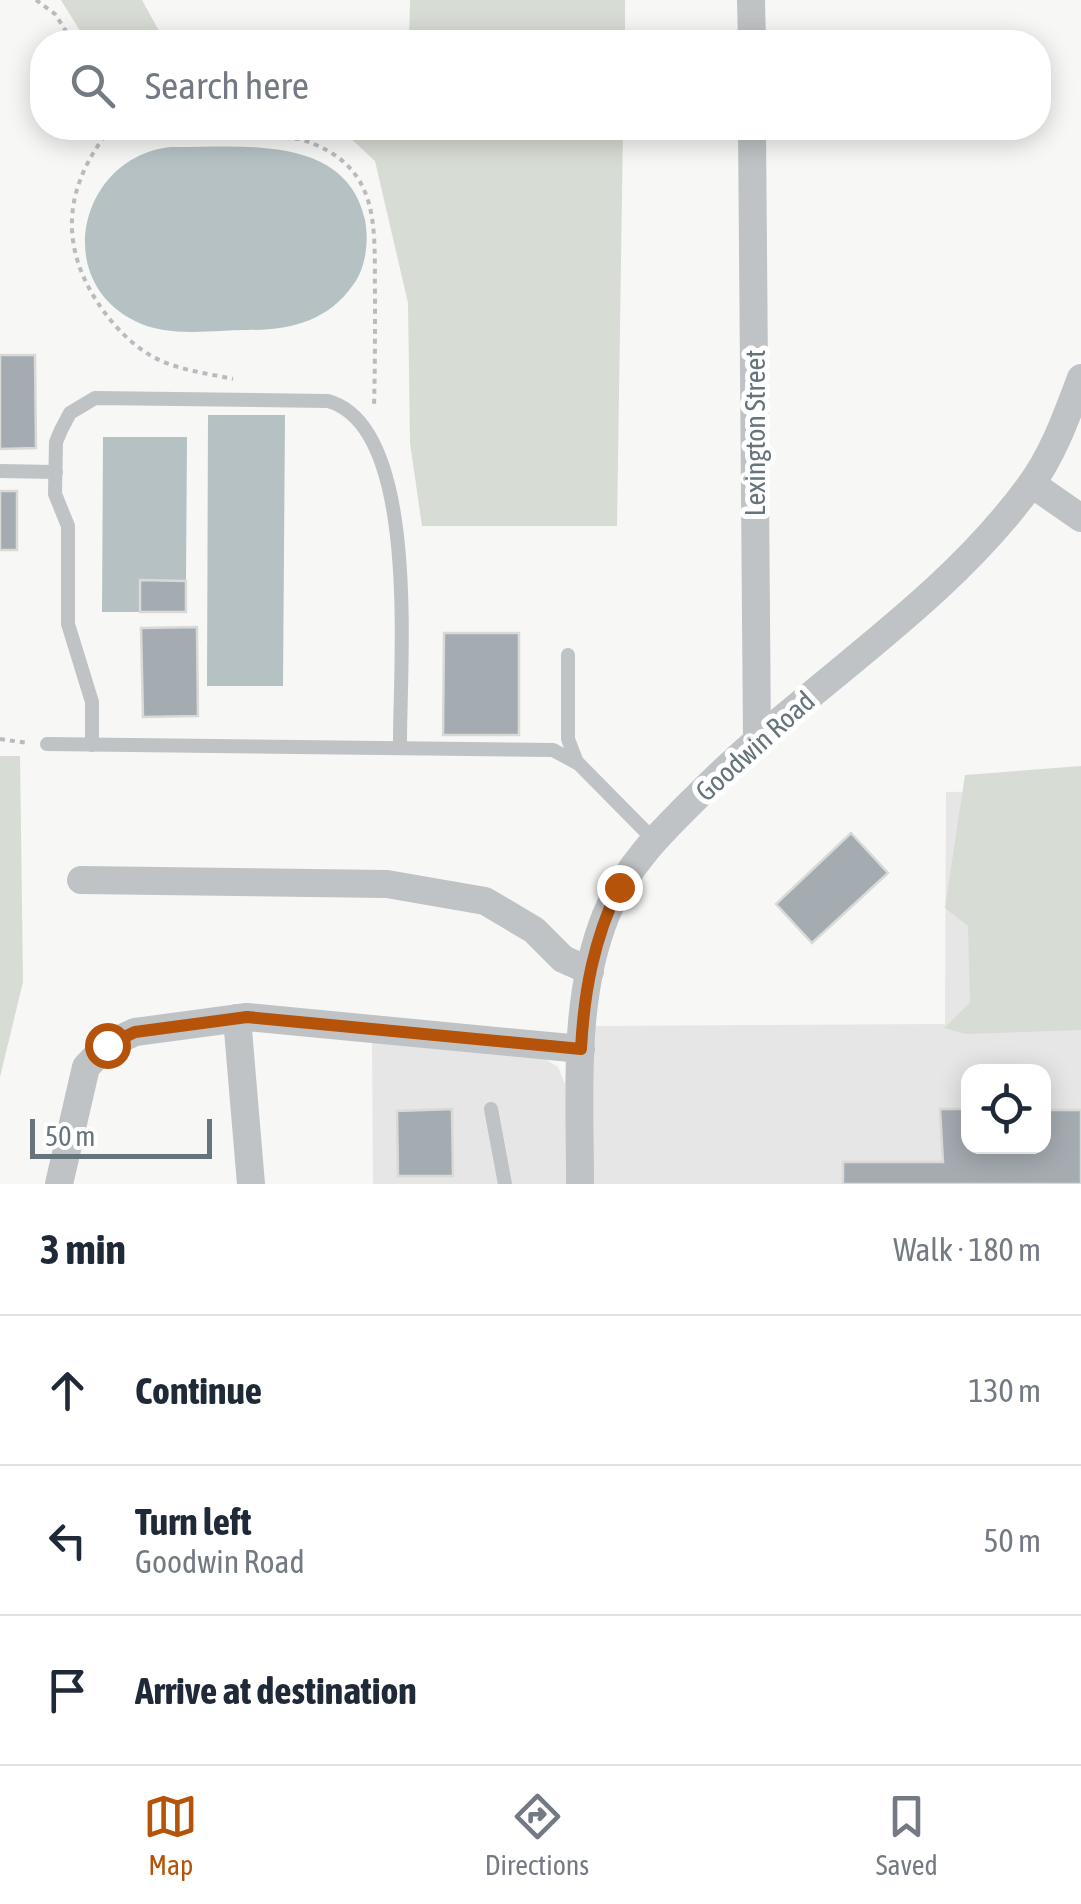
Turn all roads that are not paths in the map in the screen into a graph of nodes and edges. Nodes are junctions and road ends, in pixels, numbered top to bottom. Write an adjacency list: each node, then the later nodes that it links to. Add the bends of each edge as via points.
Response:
1 (752, 0): 2 (street)
2 (752, 30)
3 (752, 140): 10 (street, Lexington Street)
4 (1081, 378): 7 (street, Goodwin Road)
5 (0, 471): 6 (lane)
6 (56, 472): 12 (lane, via 55,494 68,526 68,624 92,702); 13 (lane, via 61,430 70,413 95,398 328,401 358,416 374,440 395,517)
7 (1032, 484): 8 (street); 10 (street, Goodwin Road, via 967,561)
8 (1081, 518)
9 (568, 655): 14 (lane, via 568,740)
10 (757, 739): 15 (street, Goodwin Road)
11 (47, 744): 12 (lane)
12 (92, 745): 13 (lane)
13 (400, 748): 14 (lane, via 547,749)
14 (579, 764): 15 (lane)
15 (654, 840): 17 (street, Goodwin Road, via 619,887)
16 (81, 880): 17 (street, via 426,890 485,901)
17 (590, 971): 19 (street, Goodwin Road)
18 (237, 1018): 19 (street); 21 (street, via 135,1032 107,1045 86,1067 76,1095); 22 (street)
19 (581, 1049): 24 (street, Goodwin Road)
20 (491, 1110): 23 (lane)
21 (58, 1184)
22 (251, 1184)
23 (505, 1184)
24 (580, 1184)

